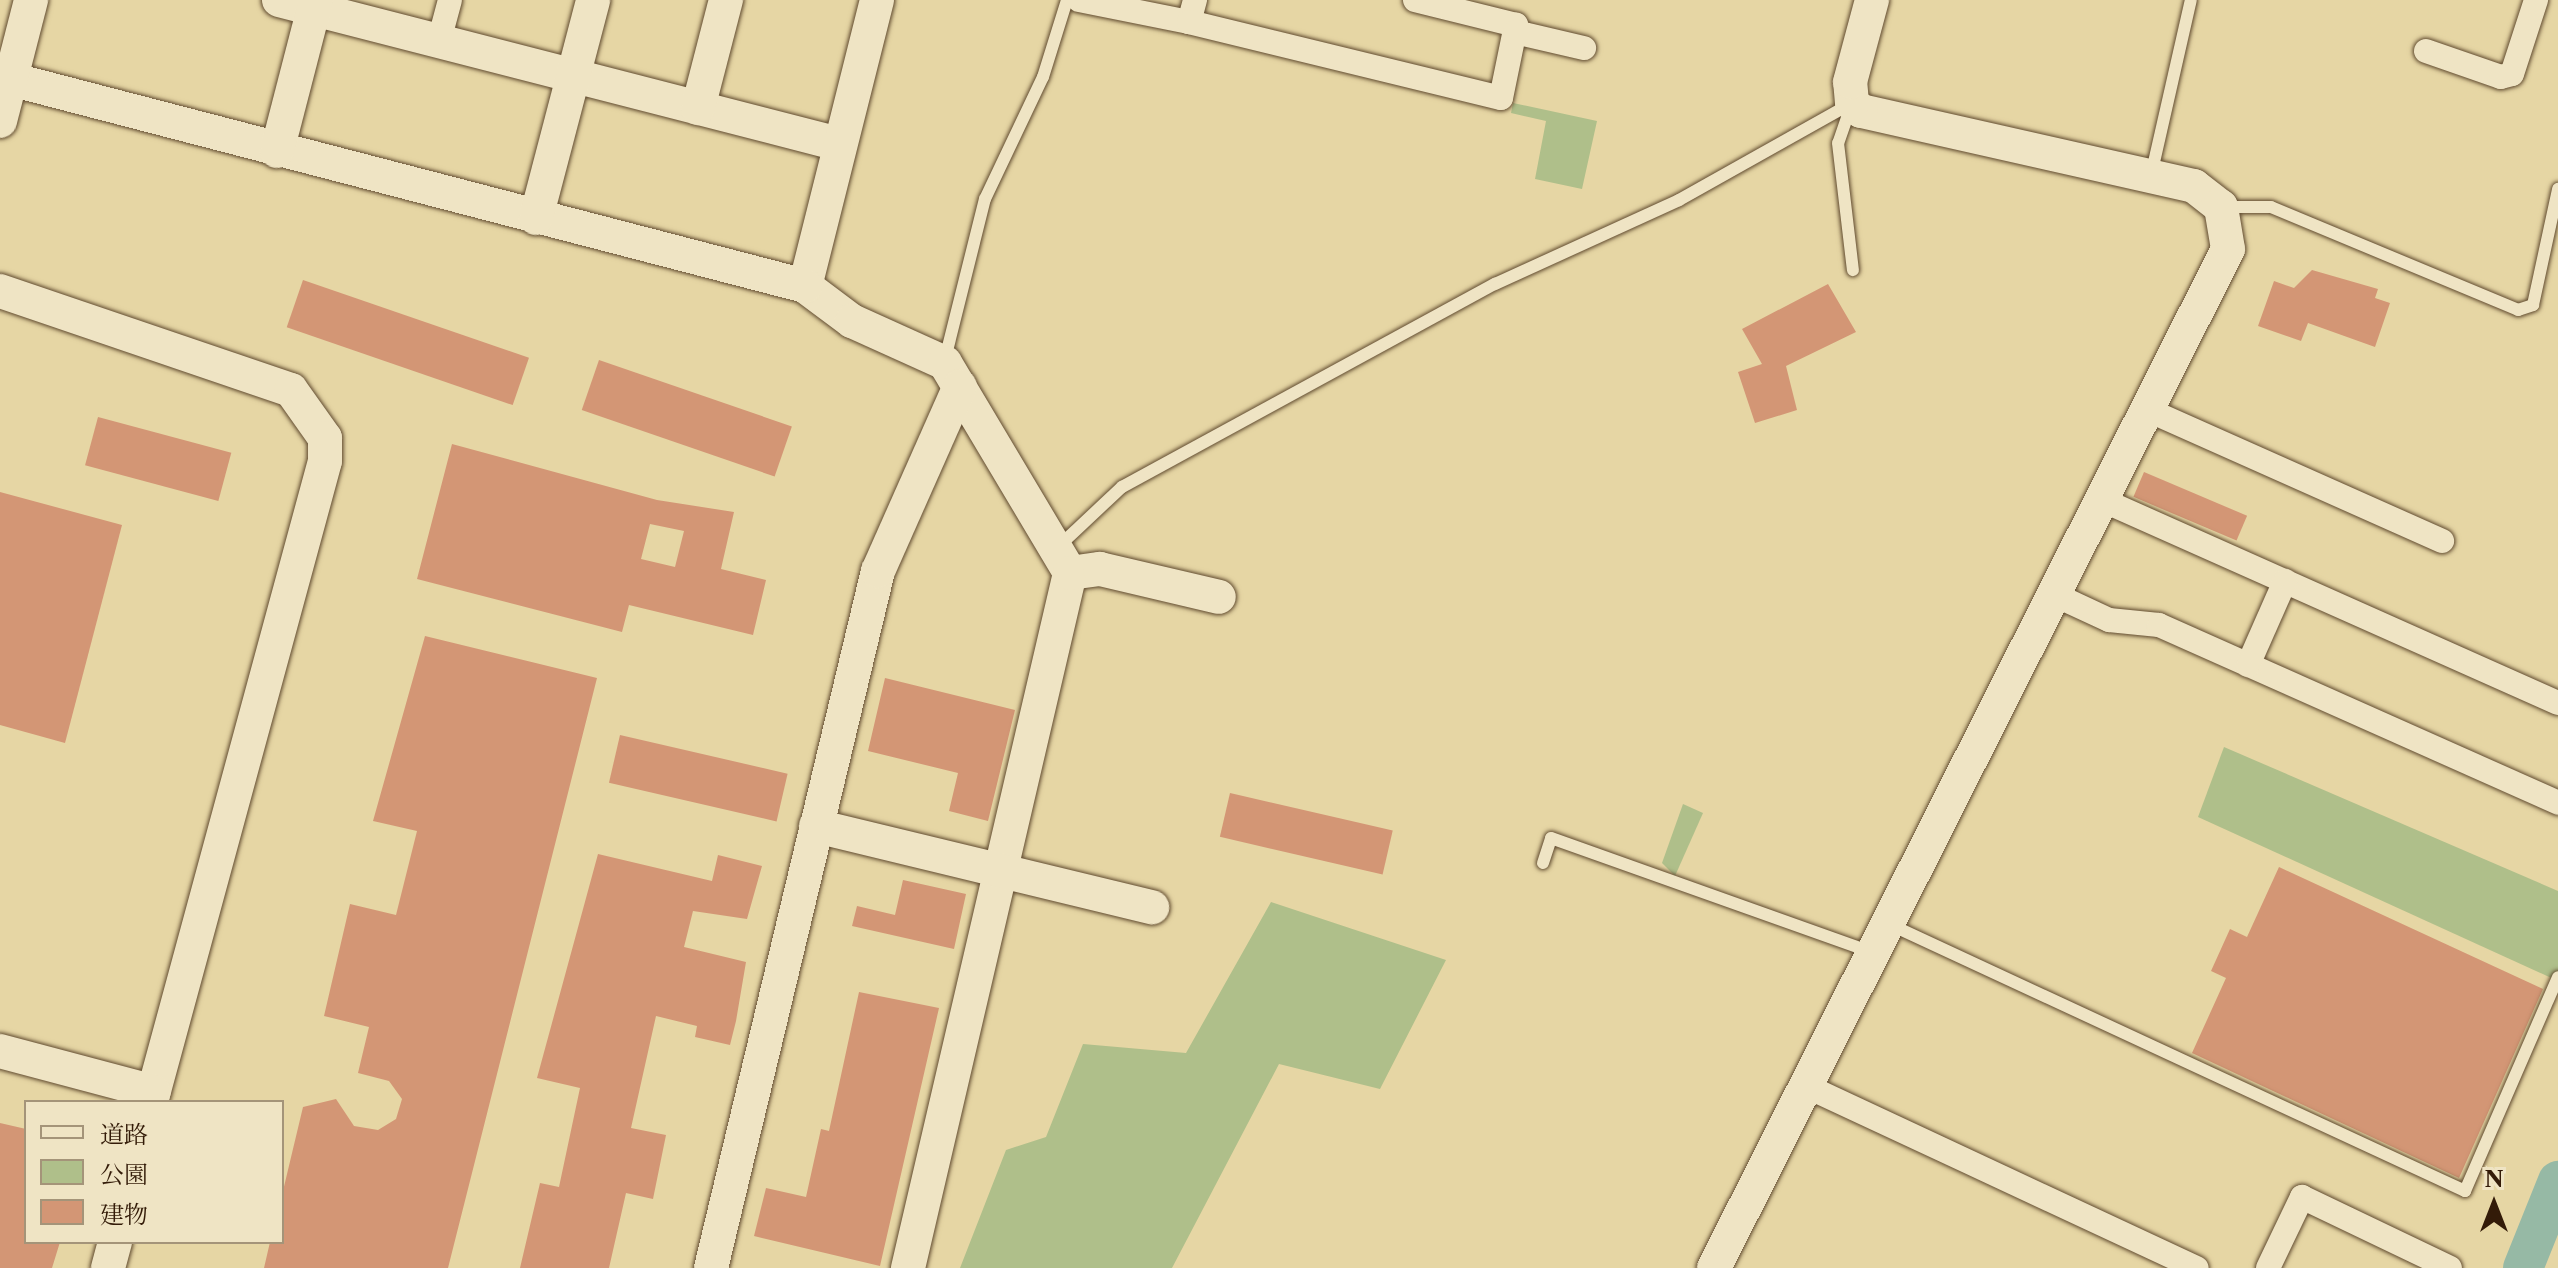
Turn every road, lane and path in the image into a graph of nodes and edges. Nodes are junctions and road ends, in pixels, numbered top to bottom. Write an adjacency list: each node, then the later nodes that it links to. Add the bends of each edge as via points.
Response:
1 (31, 0): 20 (street)
2 (279, 0): 13 (street)
3 (450, 0): 16 (street)
4 (593, 0): 19 (street)
5 (726, 0): 22 (street)
6 (877, 0): 24 (street)
7 (1067, 0): 33 (lane, via 1043,77 985,199)
8 (1079, 0): 14 (street)
9 (1415, 0): 15 (street, via 1516,25)
10 (1872, 0): 21 (street, via 1850,82)
11 (2191, 0): 26 (lane)
12 (2536, 0): 18 (street, via 2512,74 2501,77)
13 (315, 4): 16 (street); 25 (street)
14 (1192, 11): 15 (street, via 1501,98)
15 (1515, 32): 17 (street)
16 (439, 41): 19 (street)
17 (1584, 48)
18 (2426, 51)
19 (573, 76): 22 (street); 29 (street)
20 (10, 79): 23 (street); 25 (street)
21 (1852, 103): 26 (street, via 1871,116); 30 (lane, via 1838,143); 37 (lane, via 1679,200 1495,284 1122,487)
22 (698, 108): 24 (street)
23 (0, 121)
24 (839, 144): 31 (street)
25 (277, 151): 29 (street)
26 (2152, 171): 28 (street, via 2194,186)
27 (2558, 189): 28 (lane, via 2533,305 2518,310 2271,207)
28 (2221, 207): 34 (street, via 2228,249)
29 (536, 218): 31 (street)
30 (1853, 270)
31 (805, 286): 33 (street, via 852,321)
32 (0, 291): 52 (street, via 291,390 325,438 325,461)
33 (952, 374): 37 (street); 44 (street, via 878,571)
34 (2148, 410): 35 (street); 36 (street)
35 (2100, 499): 38 (street); 39 (street)
36 (2442, 541)
37 (1063, 561): 40 (street); 46 (street)
38 (2285, 581): 41 (street); 42 (street)
39 (2053, 594): 41 (street, via 2109,620 2159,625); 48 (street)
40 (1219, 597)
41 (2248, 665): 43 (street)
42 (2558, 703)
43 (2558, 803)
44 (816, 826): 46 (street); 55 (street)
45 (1543, 863): 48 (lane, via 1551,838)
46 (1003, 871): 47 (street); 56 (street)
47 (1152, 907)
48 (1882, 938): 49 (lane, via 2465,1191); 51 (street)
49 (2558, 977)
50 (0, 1051): 52 (street)
51 (1806, 1086): 57 (street); 58 (street)
52 (153, 1097)
53 (114, 1244): 54 (street)
54 (108, 1268)
55 (711, 1268)
56 (908, 1268)
57 (1714, 1268)
58 (2197, 1268)
59 (2268, 1268): 60 (street, via 2302,1197)
60 (2450, 1268)

